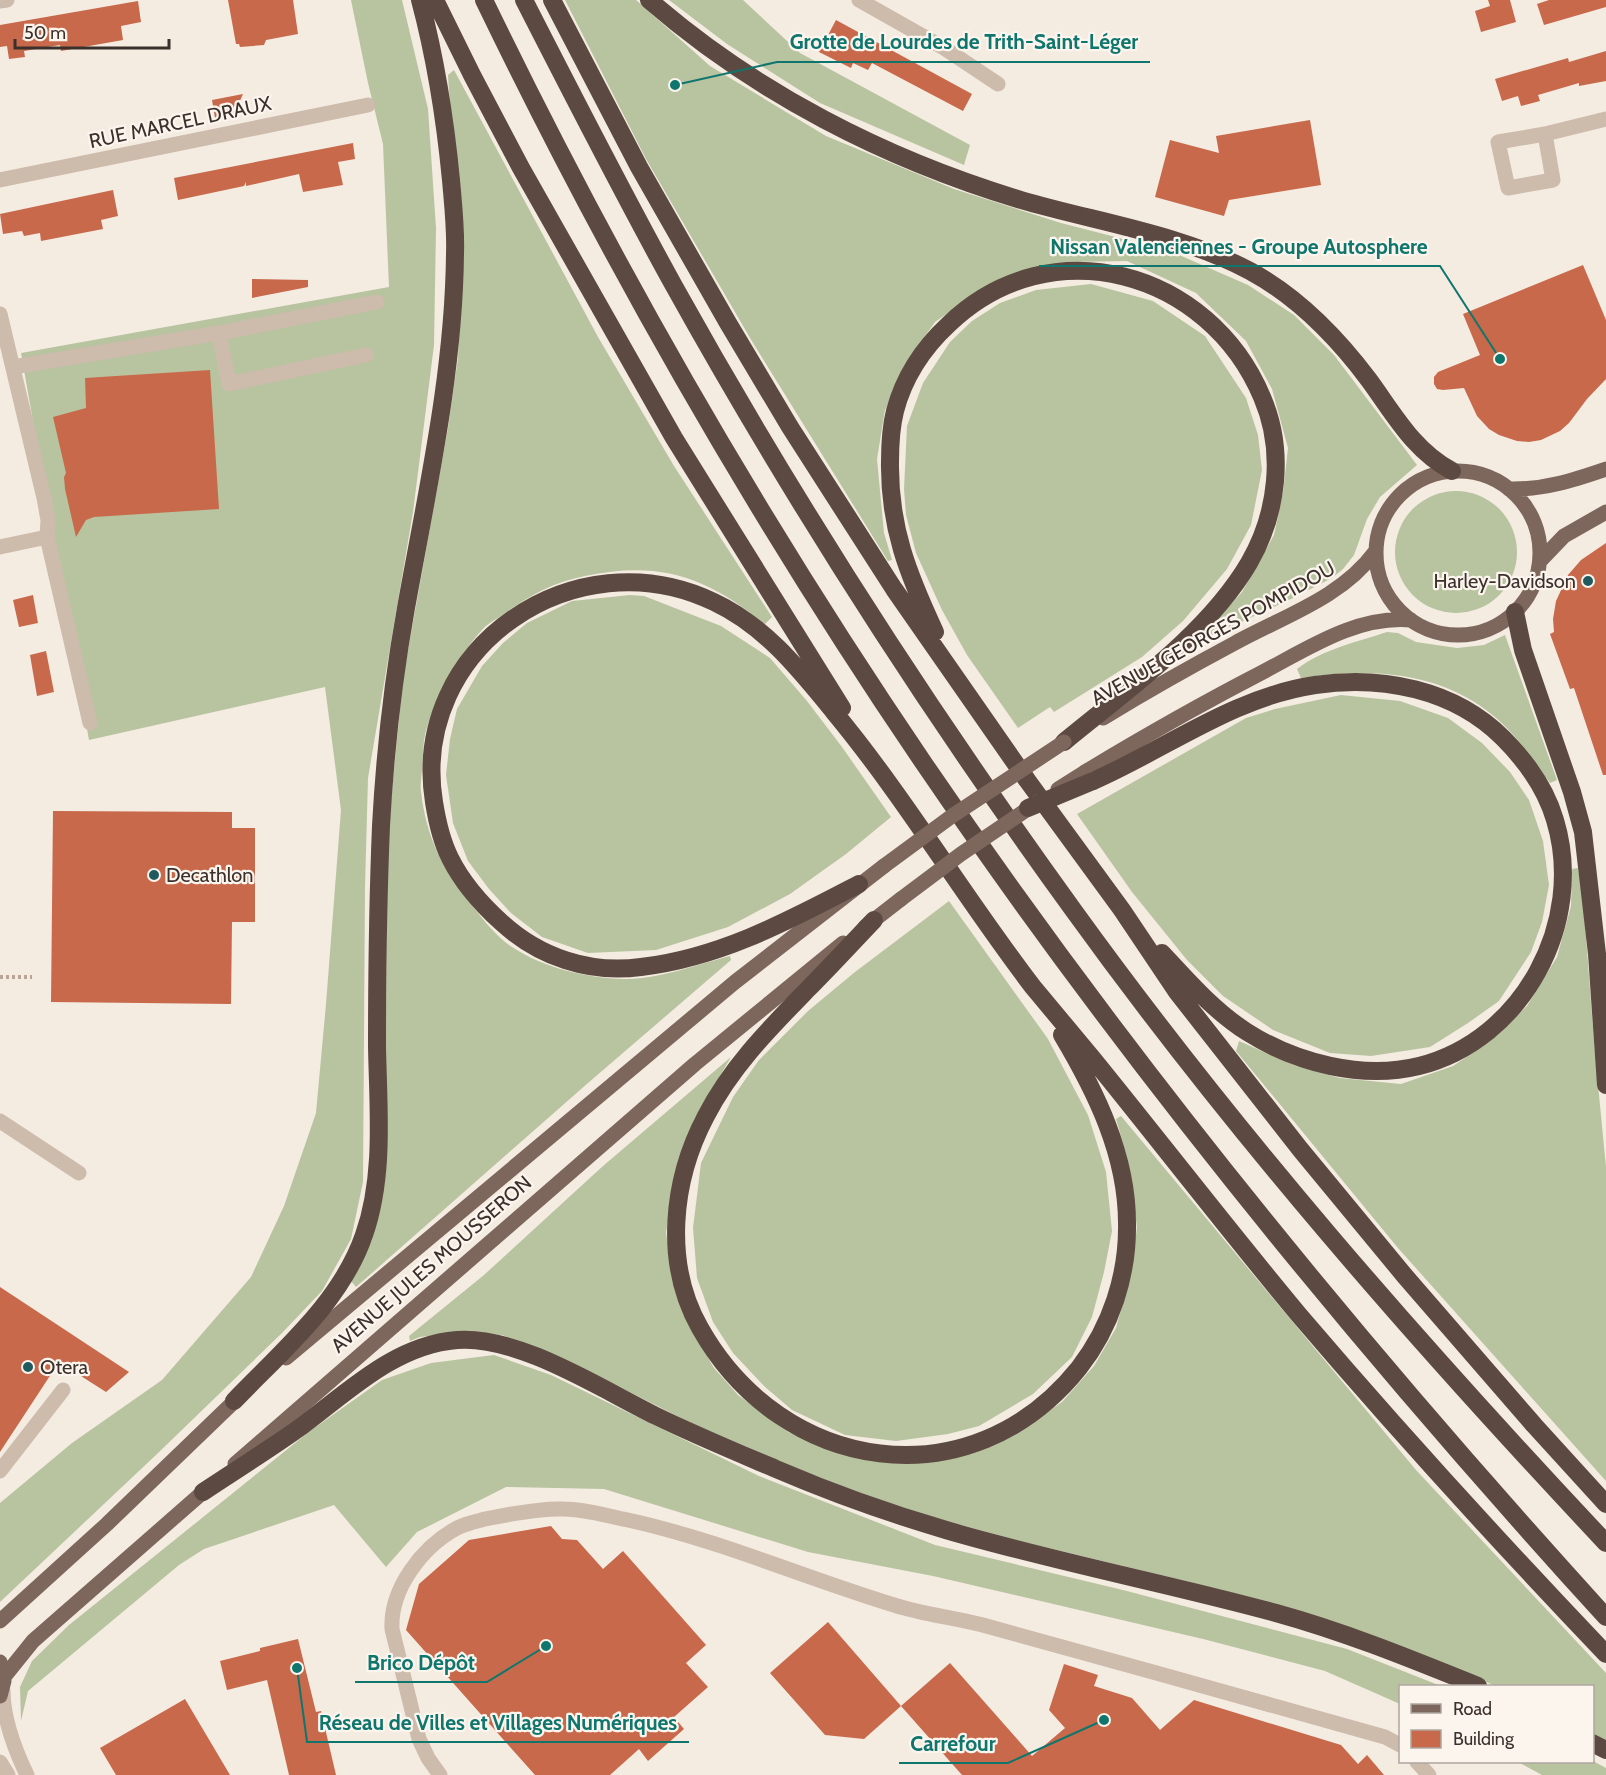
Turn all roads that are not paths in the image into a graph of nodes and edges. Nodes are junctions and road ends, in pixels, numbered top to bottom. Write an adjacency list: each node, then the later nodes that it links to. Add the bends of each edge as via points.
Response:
1 (7, 0): 9 (street)
2 (420, 0): 45 (highway, via 444,110 455,224 455,274 443,399 396,668 385,759 375,1187 364,1235 340,1283 311,1320)
3 (435, 0): 33 (highway, via 511,148 663,419)
4 (484, 0): 50 (highway, via 586,202 689,389 796,567 927,768 1047,938 1233,1182 1429,1419)
5 (524, 0): 49 (highway, via 654,249 756,428 899,656 1020,836 1148,1010 1264,1157 1466,1392)
6 (552, 0): 30 (highway, via 639,166 728,323 863,543)
7 (649, 0): 21 (highway, via 712,51 768,88 879,146 972,184 1200,249 1251,272 1315,318 1348,353 1411,438)
8 (859, 0): 10 (street)
9 (0, 1)
10 (999, 84)
11 (368, 105): 14 (street, RUE MARCEL DRAUX)
12 (1606, 119): 13 (street)
13 (1545, 134)
14 (0, 180)
15 (377, 302): 17 (street)
16 (0, 314): 19 (street)
17 (219, 333): 18 (street, via 229,384); 19 (street)
18 (366, 355)
19 (13, 367): 24 (street, via 47,512)
20 (1606, 469): 22 (main road, via 1546,487)
21 (1452, 471): 22 (main road, via 1482,474); 26 (main road, via 1422,478 1398,496 1381,522)
22 (1509, 489): 27 (main road, via 1525,505 1535,524)
23 (1605, 513): 27 (main road, via 1564,537)
24 (47, 537): 25 (street); 31 (street)
25 (0, 547)
26 (1375, 552): 29 (main road, via 1384,590); 32 (main road, AVENUE GEORGES POMPIDOU, via 1357,573 1327,595 1226,648)
27 (1540, 561): 28 (main road, via 1532,589)
28 (1515, 612): 29 (main road, via 1490,629 1461,635 1431,630); 41 (highway, via 1523,650 1583,832)
29 (1411, 620): 34 (main road, via 1372,623 1311,646 1183,714)
30 (962, 684): 32 (highway, via 909,577 893,518 892,428 900,395 913,367 941,331 966,309 1025,279 1098,272 1140,280 1173,295 1215,326 1239,353 1256,382 1275,444 1270,510 1251,561 1205,621); 38 (highway)
31 (90, 723)
32 (1064, 742): 36 (main road, AVENUE GEORGES POMPIDOU, bridge)
33 (870, 755): 37 (highway, via 785,655 748,622 689,591 621,581 586,585 554,595 499,630 475,654 454,684 432,752 432,790 438,825 459,873 511,930 564,960 621,969 690,957 754,936); 40 (highway)
34 (1089, 776): 35 (highway, bridge); 38 (highway, via 1131,763 1226,713 1277,693 1329,683 1391,683 1442,698 1471,712 1496,731 1527,765 1544,792 1562,850 1563,887 1557,924 1546,955 1524,994 1504,1017 1463,1048 1404,1069 1376,1071 1329,1065 1277,1048 1247,1032 1207,1000)
35 (1028, 808): 39 (main road, AVENUE JULES MOUSSERON, bridge)
36 (884, 866): 37 (main road, AVENUE JULES MOUSSERON)
37 (859, 884): 45 (main road, AVENUE JULES MOUSSERON, via 735,982)
38 (1122, 910): 48 (highway, via 1177,992 1330,1187)
39 (874, 920): 40 (highway, via 761,1037 724,1085 694,1142 678,1200 680,1271 691,1310 704,1335 755,1398 813,1436 849,1448 903,1454 942,1451 995,1435 1061,1388 1092,1349 1108,1320 1124,1271 1127,1240 1121,1172 1112,1137 1091,1088); 47 (main road, AVENUE JULES MOUSSERON, via 695,1064)
40 (1035, 989): 52 (highway, via 1296,1311)
41 (1606, 1085)
42 (0, 1121): 43 (street)
43 (79, 1173)
44 (63, 1390): 46 (street)
45 (234, 1401): 51 (main road, AVENUE JULES MOUSSERON)
46 (0, 1472)
47 (203, 1492): 54 (highway, via 381,1367 427,1345 481,1340 542,1359 706,1439 859,1502 971,1537 1278,1613); 55 (main road, AVENUE JULES MOUSSERON, via 33,1641)
48 (1606, 1504)
49 (1606, 1543)
50 (1606, 1617)
51 (0, 1621)
52 (1606, 1654)
53 (0, 1662): 55 (main road)
54 (1475, 1685)
55 (2, 1688): 60 (street, via 6,1718)
56 (1399, 1744): 61 (street, via 989,1626 896,1606 657,1527 576,1509 553,1509 477,1521 458,1528 413,1566 401,1586 392,1612 392,1629 420,1739)
57 (0, 1762): 59 (street)
58 (1419, 1763): 62 (street)
59 (8, 1775)
60 (27, 1775)
61 (440, 1775)
62 (1429, 1775)

